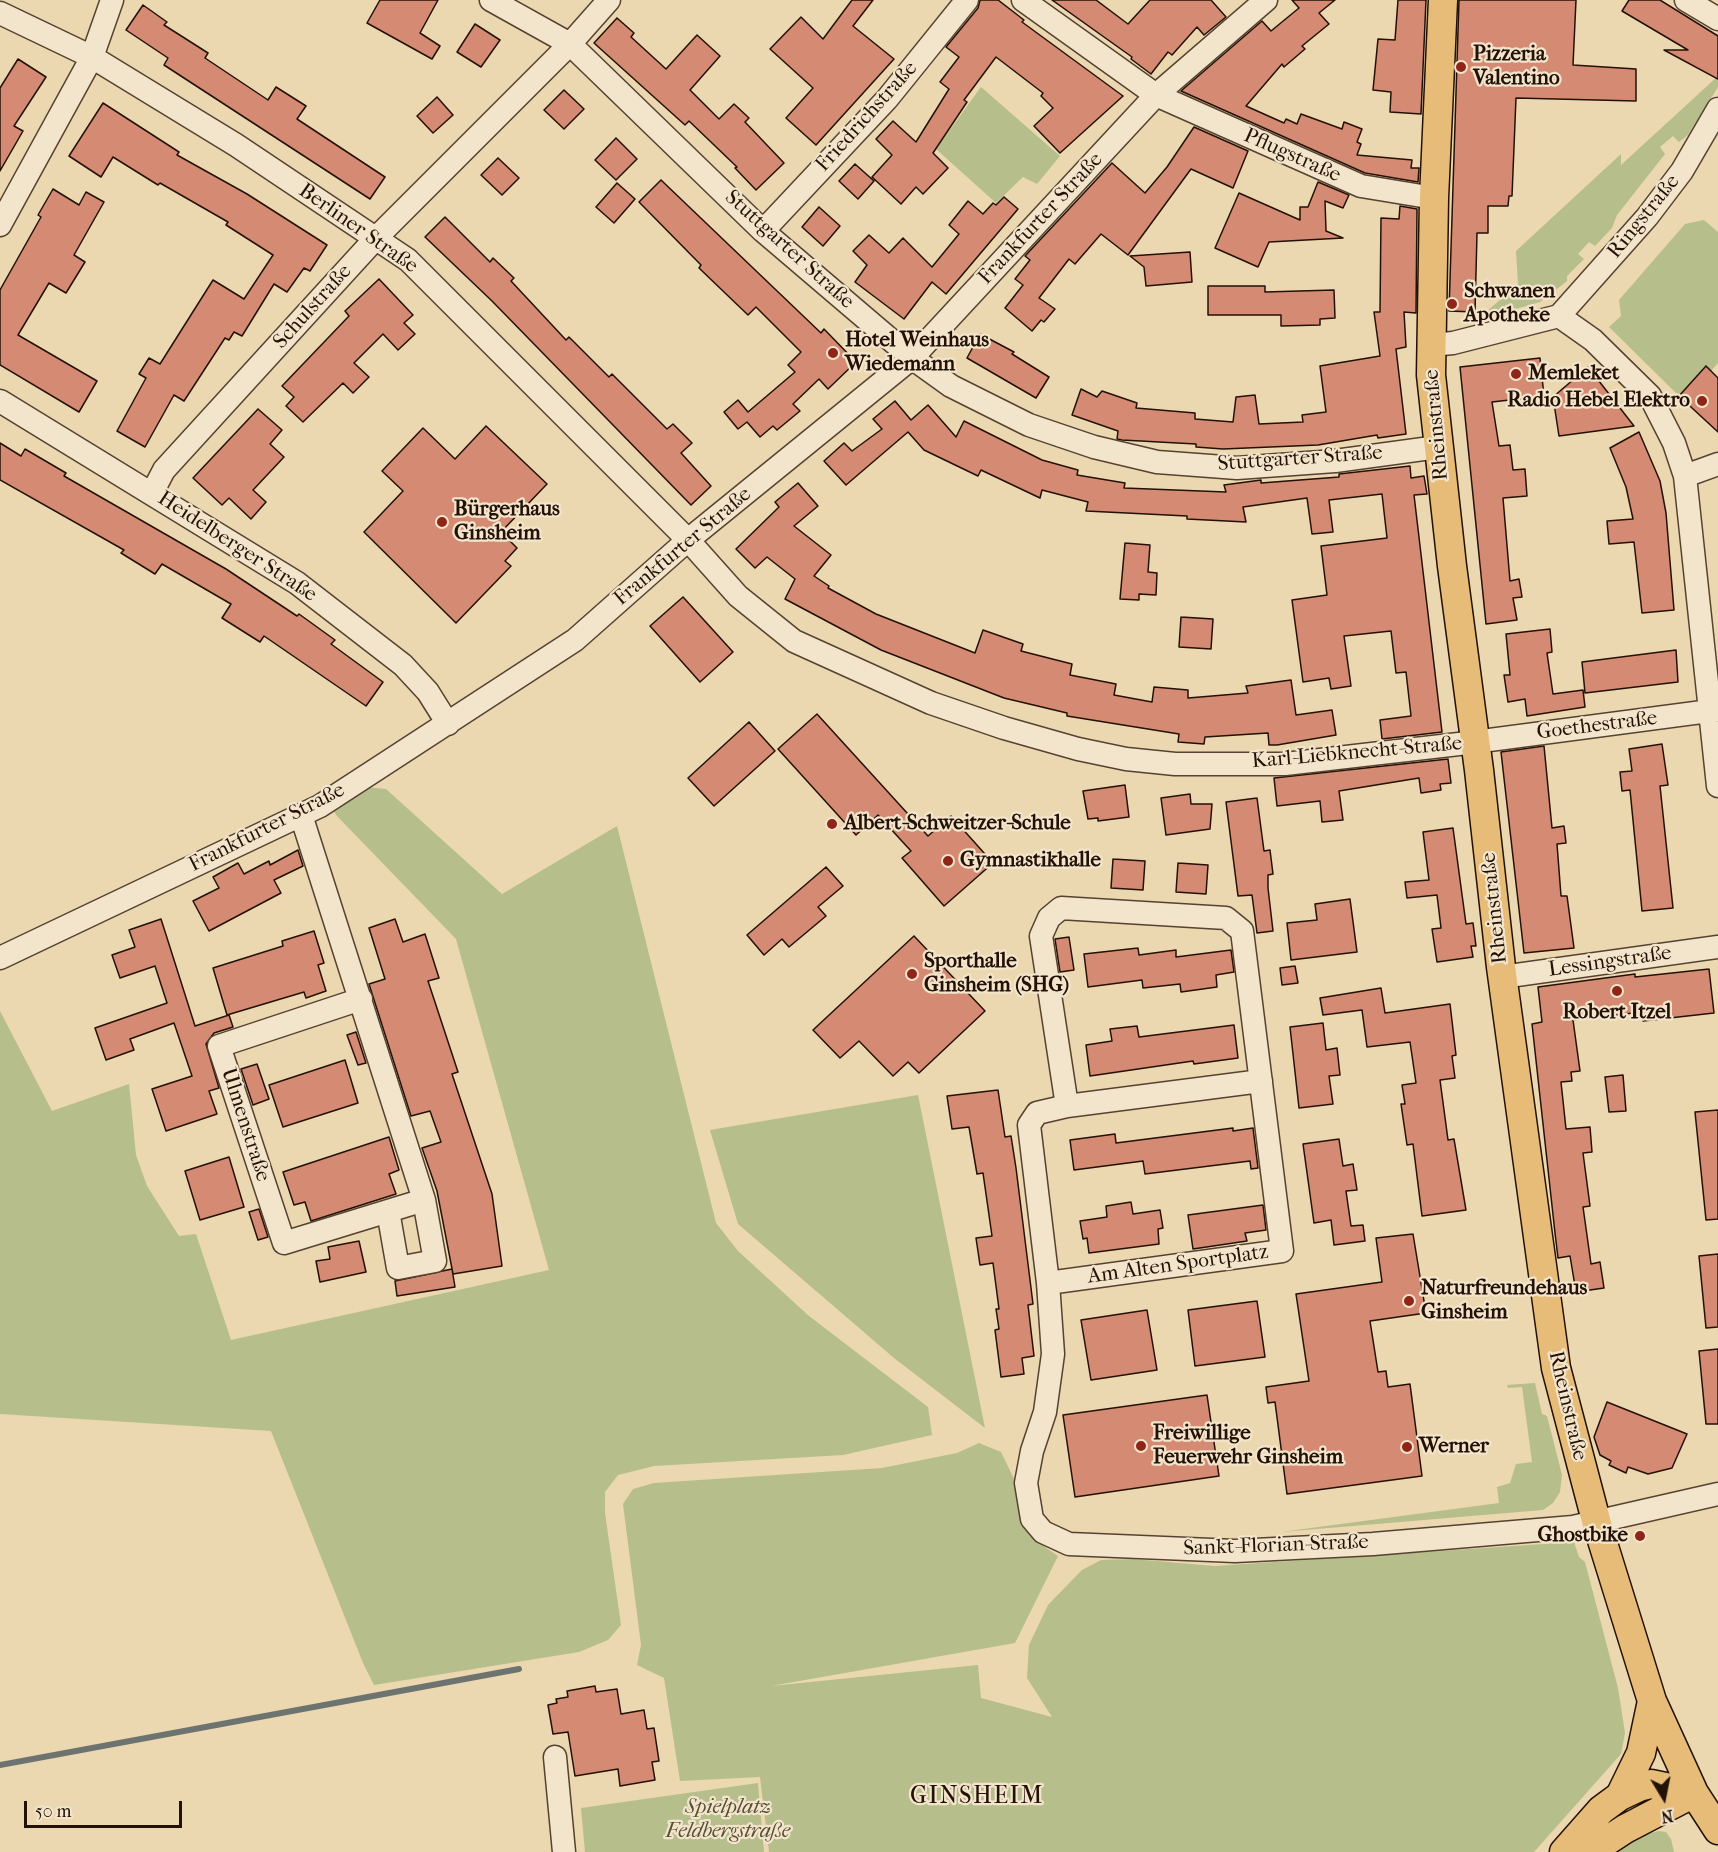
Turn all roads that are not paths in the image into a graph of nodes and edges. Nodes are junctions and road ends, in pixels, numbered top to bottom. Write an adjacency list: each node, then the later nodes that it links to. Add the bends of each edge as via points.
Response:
1 (112, 0): 12 (street)
2 (491, 0): 11 (street, Stuttgarter Straße)
3 (609, 0): 11 (street, Schulstraße)
4 (968, 0): 17 (street, Friedrichstraße, via 887,99)
5 (1023, 0): 13 (street, Pflugstraße)
6 (1266, 0): 13 (street, Frankfurter Straße)
7 (1443, 0): 15 (main road, Rheinstraße)
8 (1686, 0): 10 (street)
9 (0, 13): 12 (street, Berliner Straße)
10 (1718, 19)
11 (570, 44): 17 (street, Stuttgarter Straße); 18 (street, Schulstraße)
12 (92, 57): 16 (street); 18 (street, Berliner Straße, via 237,145)
13 (1156, 95): 15 (street, Pflugstraße, via 1361,186); 21 (street, Frankfurter Straße)
14 (1718, 109): 19 (street, Ringstraße, via 1675,180 1647,217)
15 (1434, 198): 20 (main road, Rheinstraße)
16 (0, 225)
17 (763, 231): 21 (street, Stuttgarter Straße)
18 (375, 239): 26 (street, Schulstraße, via 164,470); 27 (street, Berliner Straße, via 408,260)
19 (1559, 316): 20 (street); 25 (street, via 1593,340 1650,396 1674,443)
20 (1431, 345): 23 (main road, Rheinstraße)
21 (912, 358): 23 (street, Stuttgarter Straße, via 951,386 1029,425 1094,447 1157,462 1238,468 1335,461); 27 (street, Frankfurter Straße)
22 (0, 401): 26 (street, Heidelberger Straße)
23 (1438, 447): 30 (main road, Rheinstraße)
24 (1718, 464): 25 (street)
25 (1685, 476): 28 (street)
26 (152, 493): 29 (street, Heidelberger Straße, via 297,583 403,665 428,692)
27 (688, 540): 29 (street, Frankfurter Straße, via 575,640); 30 (street, Karl-Liebknecht-Straße, via 738,596 794,641 948,710 1078,749 1175,764 1285,764)
28 (1714, 711): 30 (street, Goethestraße); 31 (street)
29 (448, 724): 32 (street, Frankfurter Straße)
30 (1476, 742): 35 (main road, Rheinstraße)
31 (1718, 786)
32 (301, 815): 34 (street, Frankfurter Straße); 36 (street)
33 (1718, 948): 35 (street, Lessingstraße)
34 (0, 958)
35 (1502, 977): 43 (main road, Rheinstraße, via 1556,1368)
36 (361, 999): 39 (street); 40 (street, Ulmenstraße, via 219,1046 284,1243)
37 (1261, 1081): 38 (street); 38 (street, Am Alten Sportplatz, via 1242,931 1234,924 1226,918 1061,908 1049,918 1041,936); 41 (street, Am Alten Sportplatz, via 1282,1251)
38 (1067, 1106): 41 (street, via 1037,1113 1029,1125)
39 (424, 1200): 40 (street, Ulmenstraße); 40 (street, via 435,1261 398,1268)
40 (388, 1211)
41 (1048, 1283): 43 (street, Sankt-Florian-Straße, via 1053,1354 1045,1412 1026,1483 1032,1519 1043,1532 1068,1544 1235,1551 1373,1544)
42 (1718, 1494): 43 (street, Sankt-Florian-Straße)
43 (1597, 1524): 44 (main road, Rheinstraße)
44 (1652, 1701): 46 (main road, Rheinstraße); 47 (main road, via 1641,1753)
45 (555, 1757): 49 (street)
46 (1694, 1792): 47 (main road, via 1651,1784); 48 (main road, Rheinstraße); 51 (main road)
47 (1620, 1796): 50 (main road, via 1601,1810)
48 (1718, 1830)
49 (564, 1852)
50 (1564, 1852)
51 (1590, 1852)

